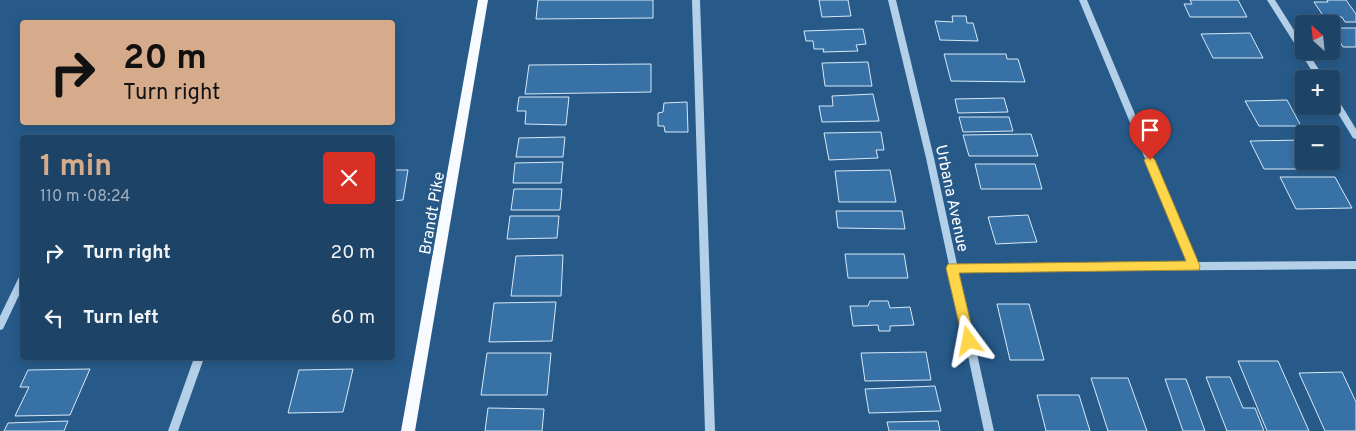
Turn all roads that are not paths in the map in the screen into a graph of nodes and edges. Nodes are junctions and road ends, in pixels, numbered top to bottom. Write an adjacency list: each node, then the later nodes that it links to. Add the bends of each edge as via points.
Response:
1 (484, 0): 16 (main road, Brandt Pike)
2 (696, 0): 17 (street)
3 (892, 0): 11 (street, Urbana Avenue, via 930,158)
4 (1082, 0): 10 (street)
5 (1271, 0): 6 (street)
6 (1315, 70)
7 (1340, 110): 8 (street)
8 (1356, 136)
9 (1356, 265): 10 (street)
10 (1194, 266): 11 (street)
11 (952, 268): 18 (street, Urbana Avenue)
12 (20, 284): 13 (street)
13 (0, 326)
14 (198, 360): 15 (street)
15 (173, 431)
16 (408, 431)
17 (710, 431)
18 (989, 431)

